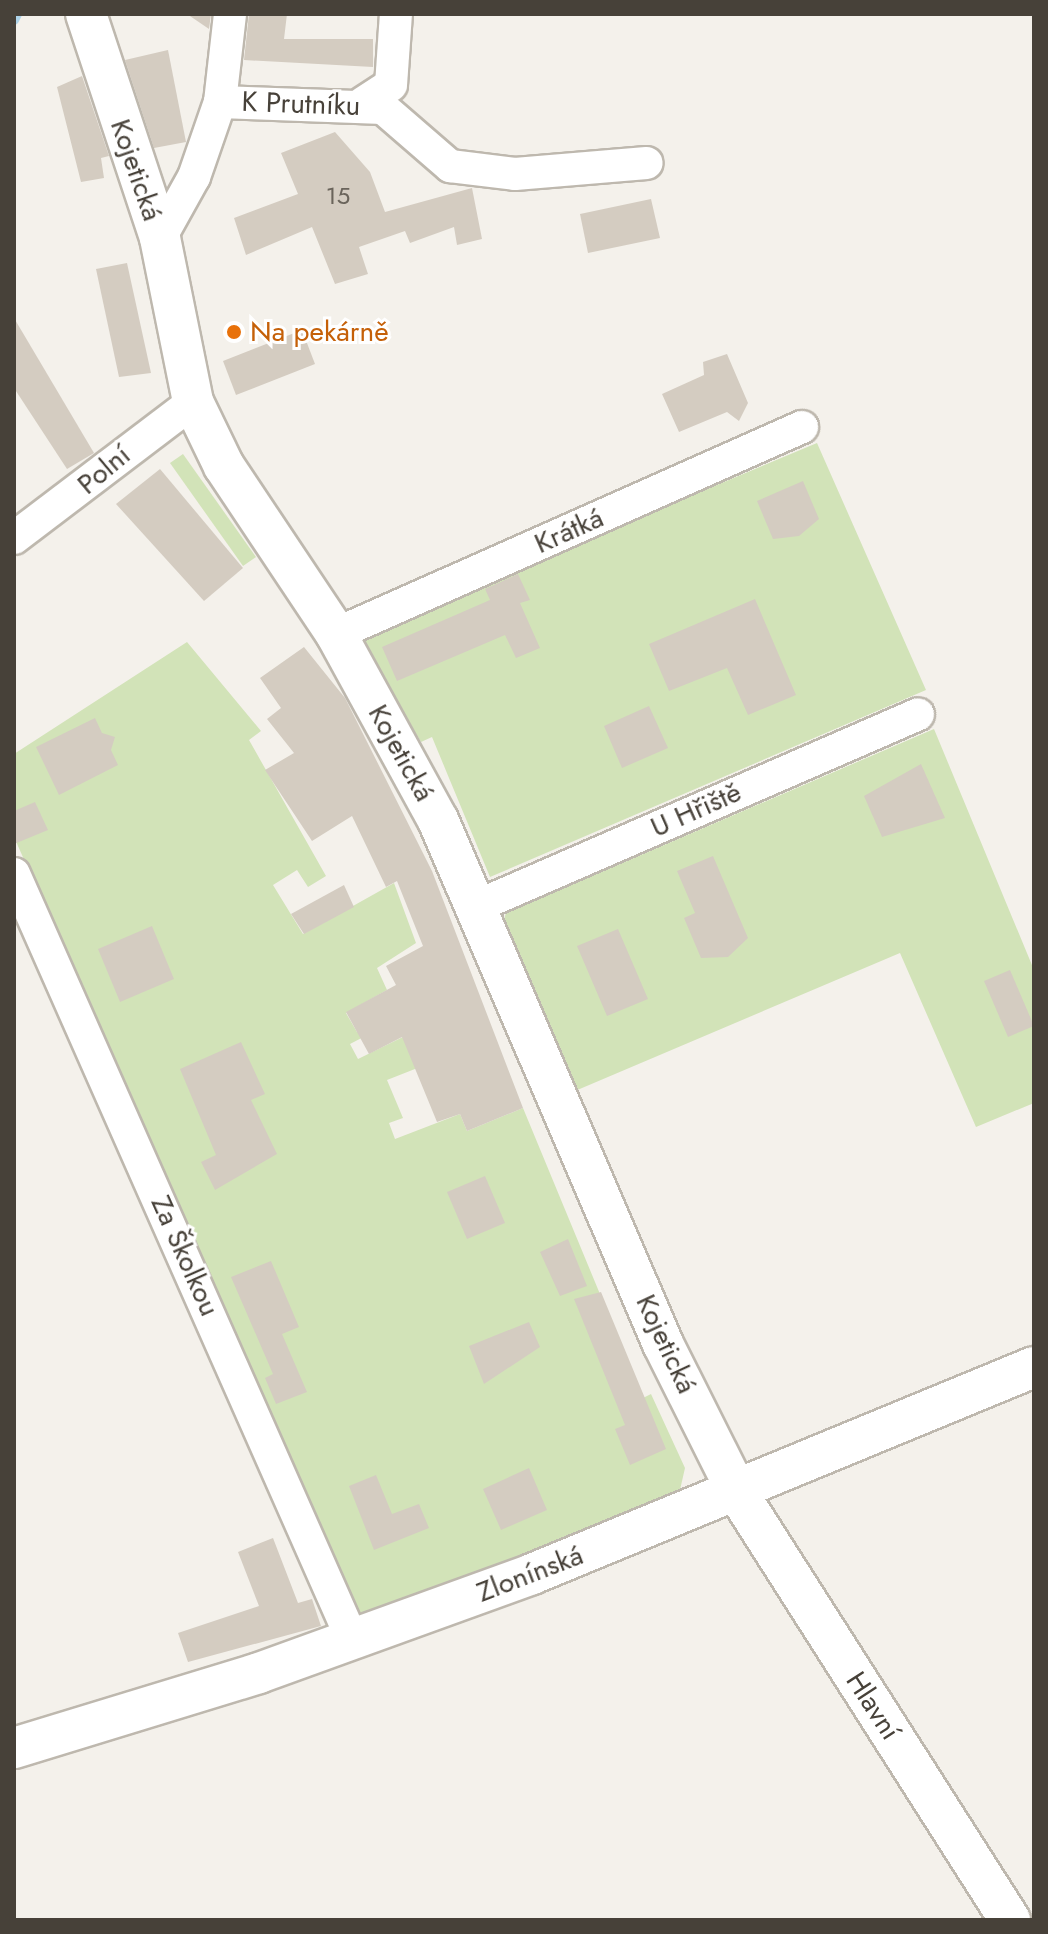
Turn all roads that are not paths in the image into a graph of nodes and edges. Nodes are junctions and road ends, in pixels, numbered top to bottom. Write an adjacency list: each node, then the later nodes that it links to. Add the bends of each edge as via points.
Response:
1 (86, 14): 7 (street, Kojetická)
2 (230, 14): 4 (street)
3 (396, 14): 5 (street, via 391,85)
4 (220, 102): 5 (street, K Prutníku); 7 (street, via 194,177)
5 (363, 103): 6 (street, K Prutníku, via 383,108 450,166 515,174)
6 (647, 163)
7 (160, 238): 8 (street, Kojetická)
8 (193, 402): 10 (street, Polní); 11 (street, Kojetická, via 224,466)
9 (802, 427): 11 (street, Krátká)
10 (14, 538)
11 (336, 634): 14 (street, Kojetická, via 438,820)
12 (918, 714): 14 (street, U Hřiště)
13 (14, 874): 17 (street, Za Školkou)
14 (475, 907): 16 (street, Kojetická, via 663,1344)
15 (1034, 1367): 16 (street, Zlonínská)
16 (737, 1492): 17 (street, Zlonínská); 19 (street, Hlavní)
17 (352, 1639): 18 (street, Zlonínská)
18 (14, 1748)
19 (1010, 1920)

